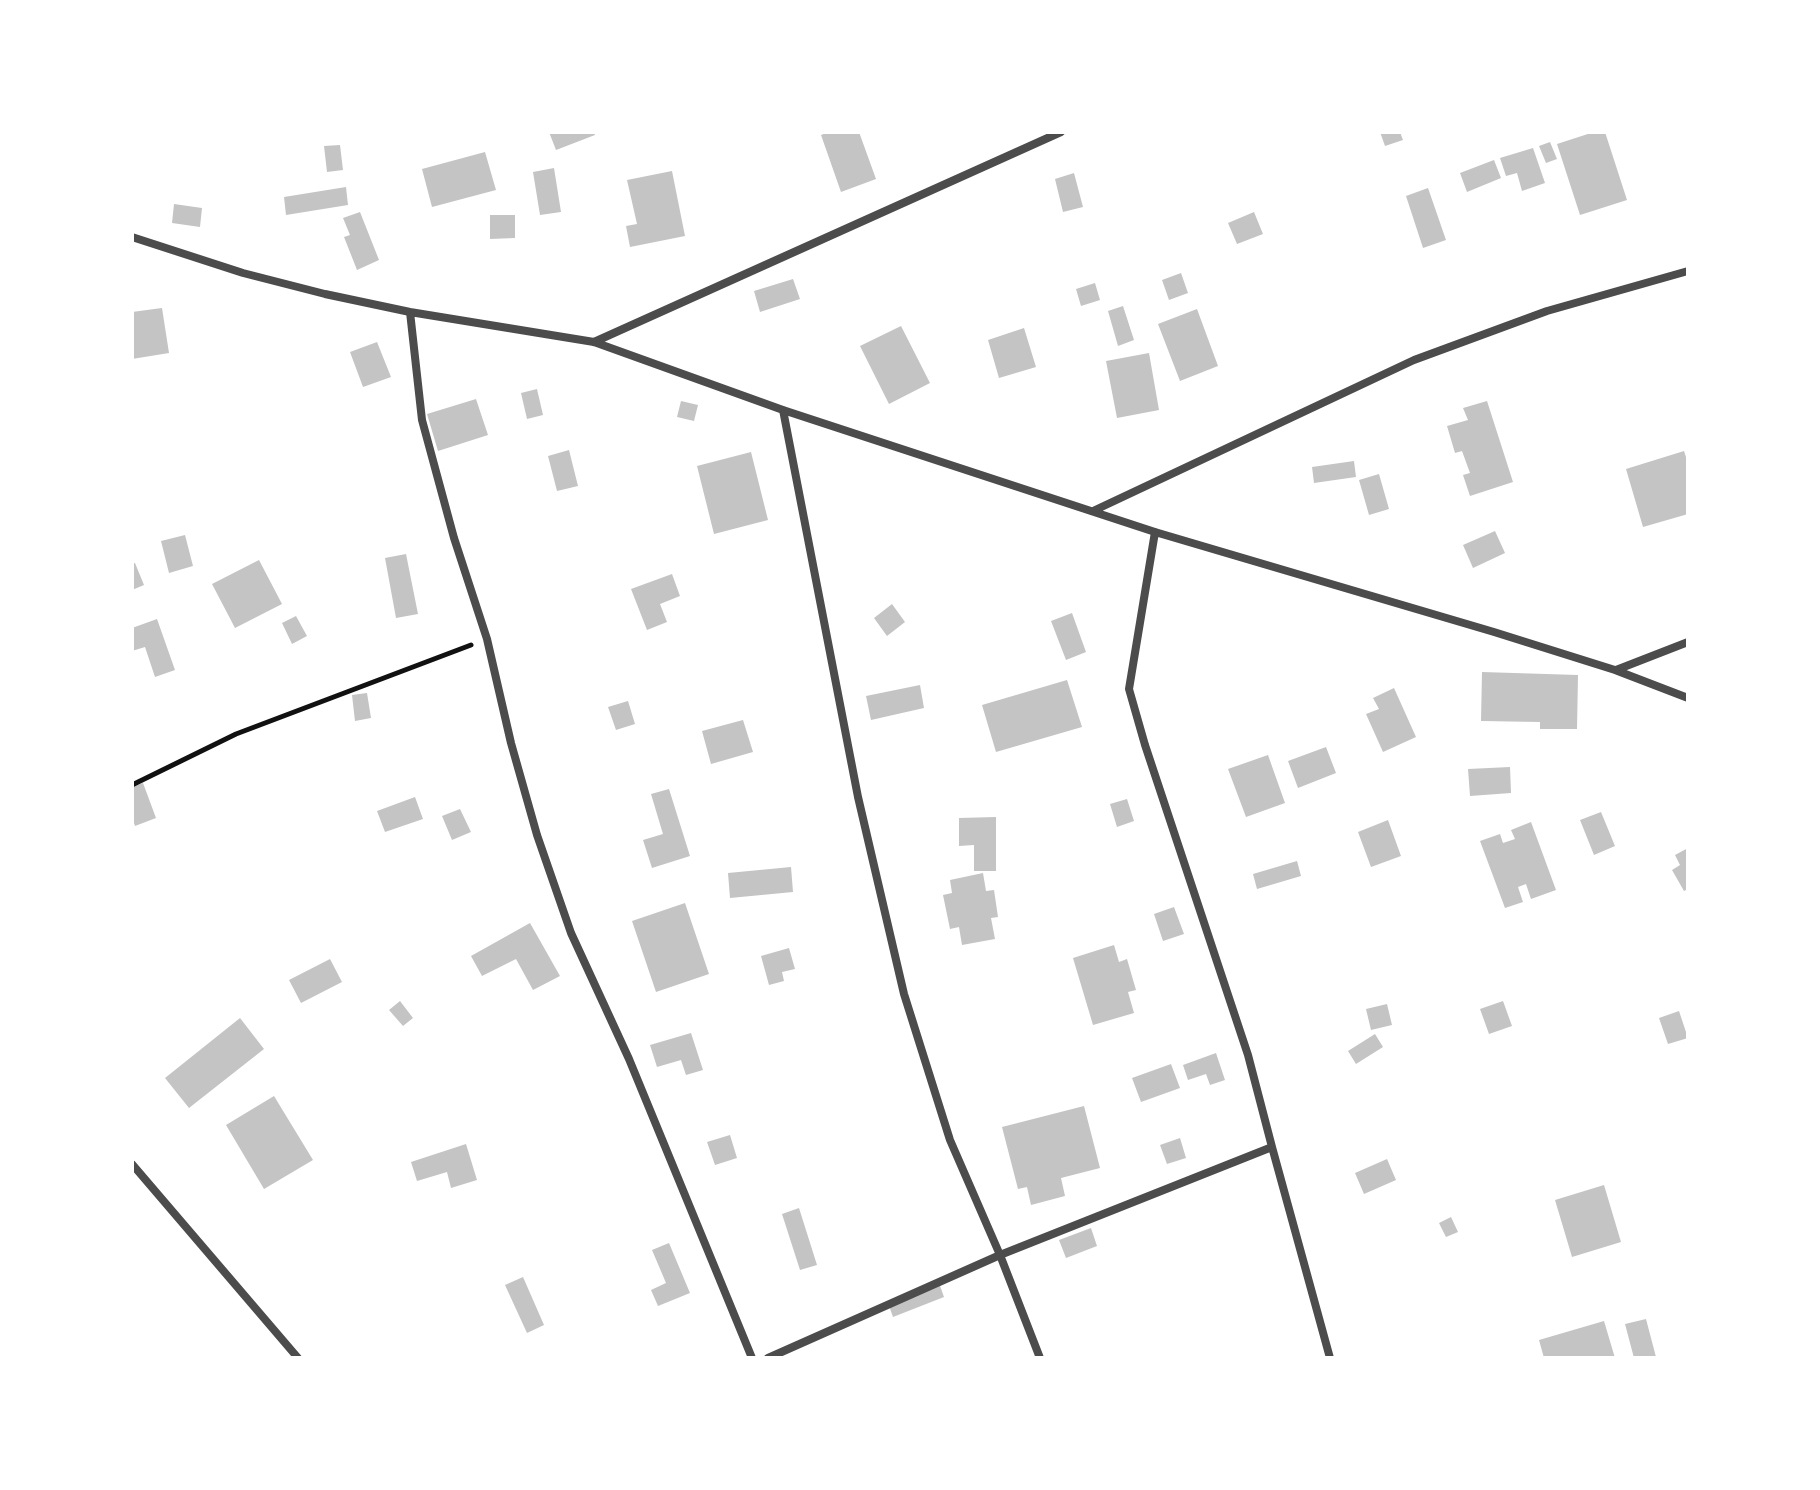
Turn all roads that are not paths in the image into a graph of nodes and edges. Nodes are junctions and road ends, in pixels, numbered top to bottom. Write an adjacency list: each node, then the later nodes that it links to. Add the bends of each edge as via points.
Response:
1 (1061, 132): 5 (street)
2 (132, 237): 4 (street, via 243,273)
3 (1688, 271): 7 (street, via 1547,311 1414,360)
4 (410, 312): 5 (street); 16 (street, via 422,420 487,639 524,789 571,933)
5 (594, 342): 6 (street)
6 (783, 410): 7 (street); 14 (street, via 858,797 904,994 950,1140)
7 (1093, 511): 8 (street)
8 (1155, 532): 10 (street); 12 (street, via 1129,689 1248,1055)
9 (1688, 642): 10 (street)
10 (1615, 670): 11 (street)
11 (1688, 698)
12 (1272, 1147): 14 (street); 19 (street)
13 (132, 1164): 15 (street)
14 (1000, 1255): 17 (street); 18 (street)
15 (298, 1358)
16 (752, 1358)
17 (768, 1358)
18 (1040, 1358)
19 (1330, 1358)

